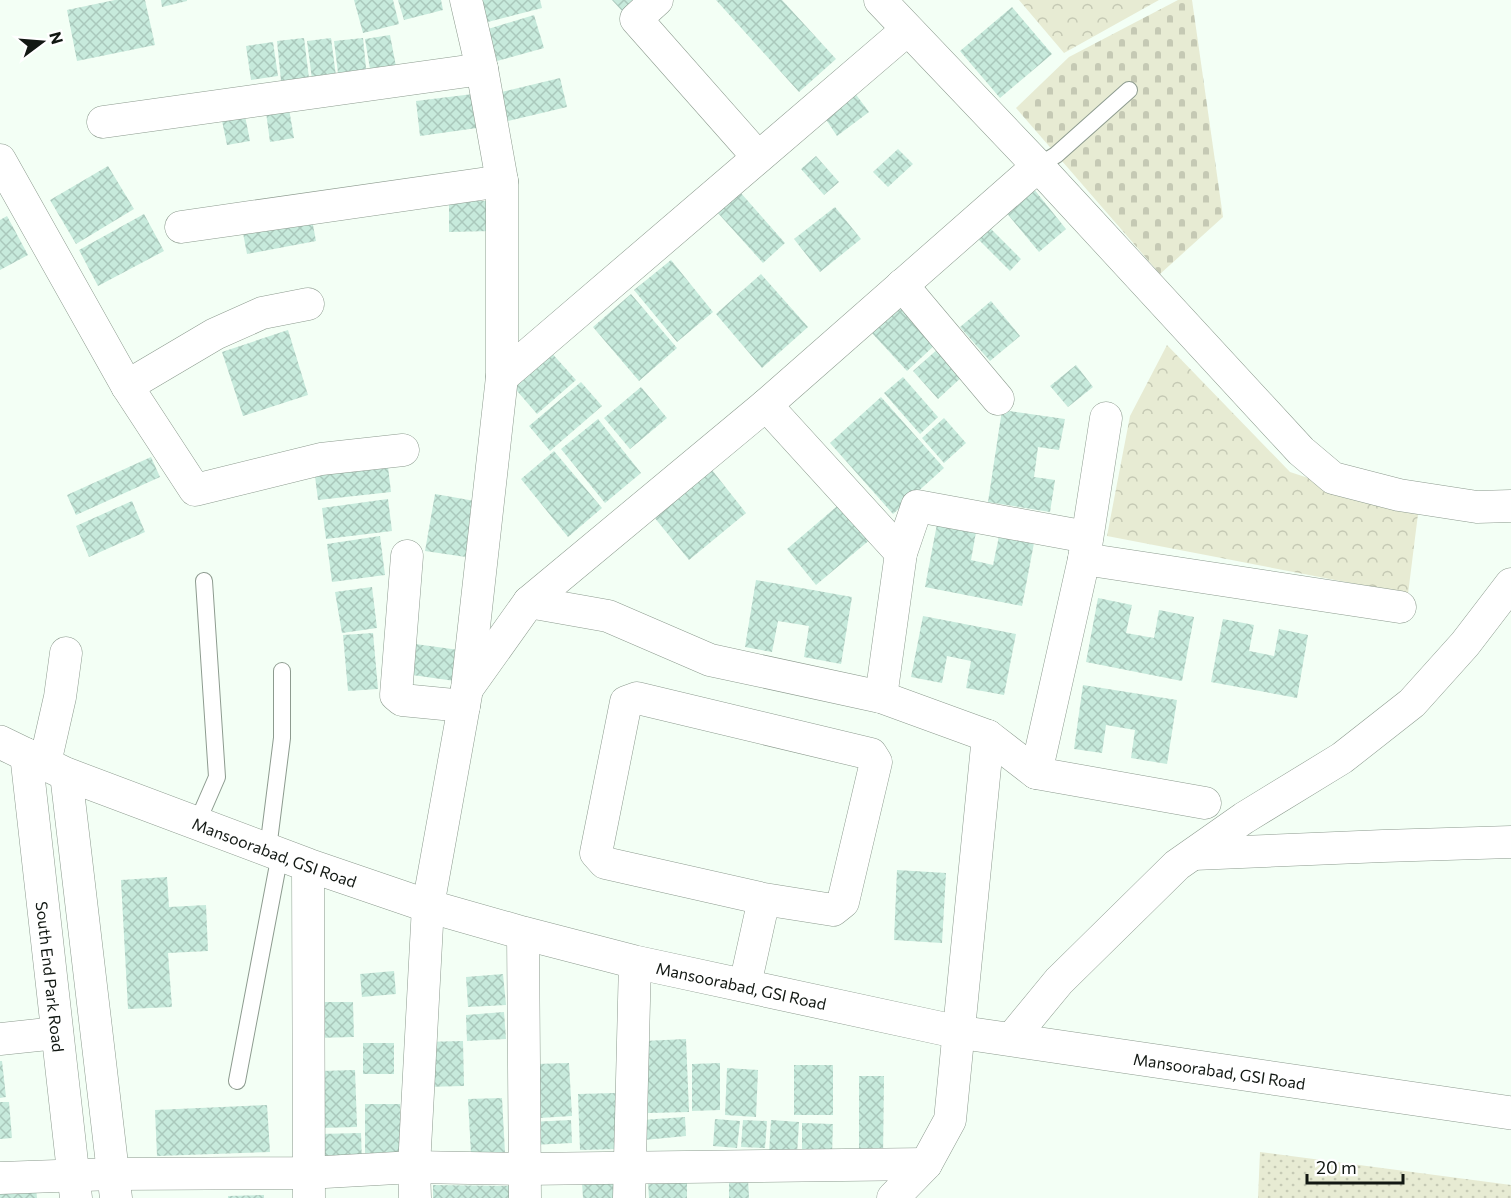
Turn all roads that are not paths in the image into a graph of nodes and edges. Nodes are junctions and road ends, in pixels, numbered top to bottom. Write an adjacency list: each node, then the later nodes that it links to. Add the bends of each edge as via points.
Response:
1 (466, 0): 5 (street)
2 (657, 0): 8 (street, via 636,19)
3 (880, 0): 4 (street)
4 (907, 30): 8 (street); 10 (street)
5 (482, 69): 7 (street); 11 (street)
6 (1129, 90): 10 (lane, via 1056,155)
7 (103, 122)
8 (758, 157): 15 (street)
9 (0, 160): 16 (street)
10 (1038, 166): 13 (street); 21 (street, via 1301,451 1333,478 1399,495 1466,506)
11 (502, 181): 12 (street); 15 (street)
12 (181, 227)
13 (902, 285): 17 (street); 18 (street)
14 (308, 304): 16 (street, via 262,313 215,334)
15 (502, 377): 32 (street)
16 (127, 386): 20 (street, via 195,490 321,459)
17 (998, 399)
18 (766, 405): 23 (street); 27 (street)
19 (1106, 418): 22 (street)
20 (403, 450)
21 (1511, 506)
22 (1085, 548): 23 (street, via 917,506); 28 (street); 35 (street)
23 (901, 553): 31 (street)
24 (407, 556): 32 (street, via 396,695 402,700)
25 (204, 581): 37 (lane, via 217,777)
26 (1511, 584): 39 (street, via 1412,703 1342,758)
27 (529, 602): 31 (street, via 608,616 710,660); 32 (street)
28 (1400, 607)
29 (66, 653): 34 (street, via 60,697)
30 (282, 671): 40 (lane)
31 (881, 697): 33 (street)
32 (465, 698): 42 (street)
33 (988, 736): 35 (street); 46 (street)
34 (34, 758): 37 (street, Mansoorabad, GSI Road); 47 (street, South End Park Road); 57 (street)
35 (1036, 773): 36 (street)
36 (1205, 803)
37 (197, 823): 40 (street, Mansoorabad, GSI Road)
38 (1511, 842): 39 (street)
39 (1194, 854): 48 (street, via 1177,865 1059,981)
40 (285, 856): 42 (street, Mansoorabad, GSI Road); 50 (lane); 58 (street)
41 (764, 899): 41 (street, via 833,909 843,902 876,762 871,754 637,698 626,702 596,853 605,864); 45 (street)
42 (428, 906): 43 (street, Mansoorabad, GSI Road); 53 (street)
43 (523, 933): 44 (street, Mansoorabad, GSI Road); 56 (street)
44 (635, 962): 45 (street, Mansoorabad, GSI Road); 55 (street)
45 (745, 985): 46 (street, Mansoorabad, GSI Road)
46 (958, 1032): 48 (street, Mansoorabad, GSI Road); 52 (street, via 950,1119)
47 (57, 1033): 49 (street); 59 (street, South End Park Road)
48 (1012, 1038): 51 (street, Mansoorabad, GSI Road)
49 (0, 1039)
50 (237, 1082)
51 (1511, 1113)
52 (926, 1164): 55 (street); 61 (street)
53 (414, 1167): 56 (street); 58 (street); 60 (street)
54 (0, 1178): 59 (street)
55 (629, 1183): 56 (street)
56 (525, 1184)
57 (115, 1186): 58 (street); 59 (street)
58 (308, 1186)
59 (75, 1187)
60 (415, 1198)
61 (893, 1198)

